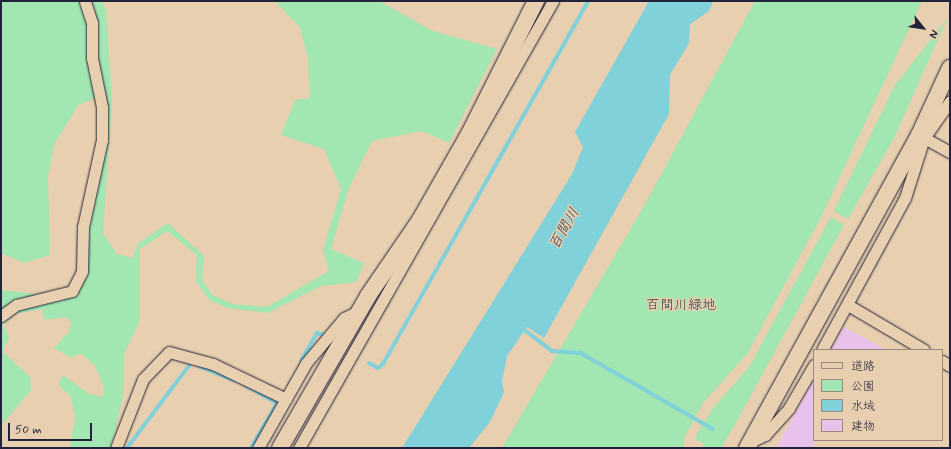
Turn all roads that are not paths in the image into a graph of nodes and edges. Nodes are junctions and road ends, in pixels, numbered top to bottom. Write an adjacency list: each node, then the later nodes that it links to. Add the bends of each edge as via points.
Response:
1 (85, 1): 10 (street, via 92,23 92,58 102,107 102,140 83,227 82,271 72,291 16,305)
2 (536, 1): 9 (street, via 461,147 420,220)
3 (553, 1): 19 (street)
4 (950, 68): 6 (street)
5 (950, 101): 6 (street)
6 (921, 136): 7 (street); 8 (street, via 905,198); 15 (street)
7 (950, 152)
8 (848, 305): 11 (street); 12 (street)
9 (359, 311): 14 (street, via 344,318); 18 (street)
10 (1, 316)
11 (823, 349)
12 (922, 349)
13 (813, 367): 15 (street, via 789,408 765,435)
14 (283, 397): 16 (street, via 213,364 169,352 143,379); 17 (street)
15 (749, 445)
16 (116, 448)
17 (258, 448)
18 (280, 448)
19 (300, 448)

